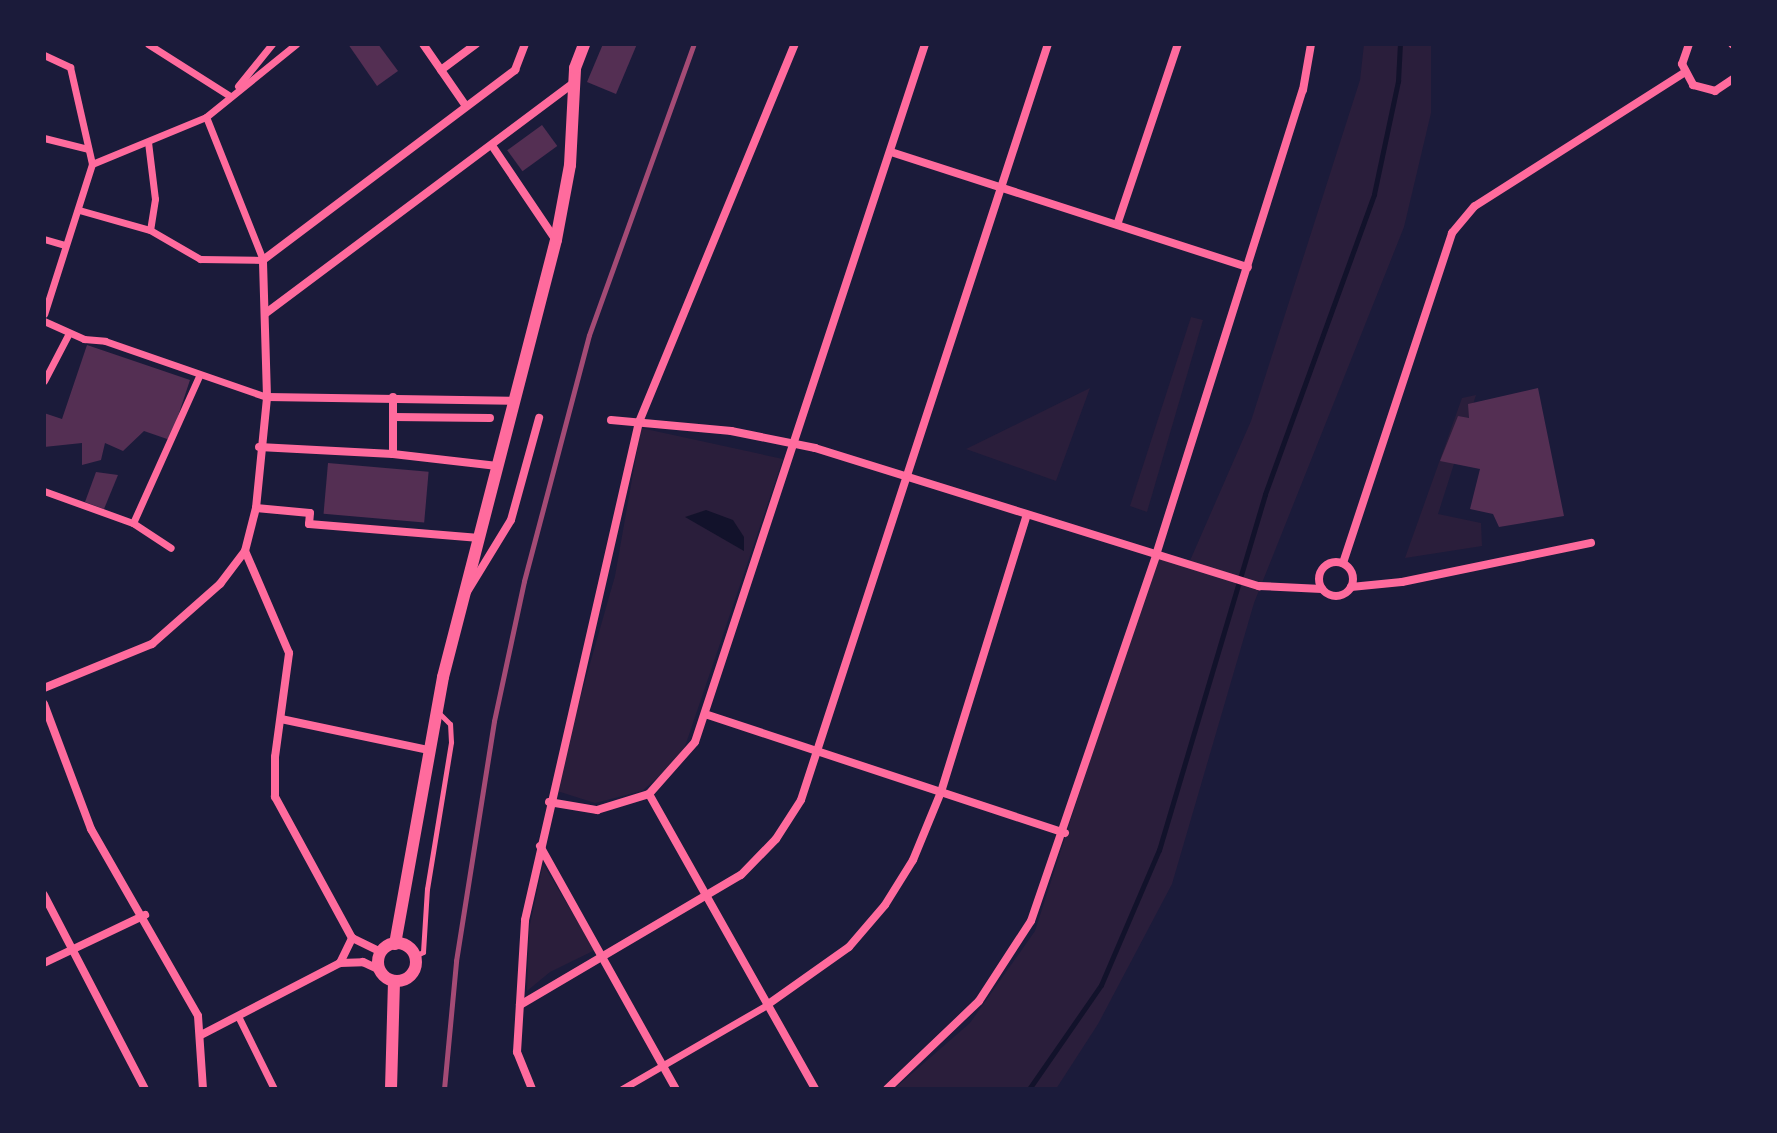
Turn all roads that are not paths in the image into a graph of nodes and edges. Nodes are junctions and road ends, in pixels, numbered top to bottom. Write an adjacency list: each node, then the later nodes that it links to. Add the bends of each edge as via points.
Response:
1 (148, 44): 21 (street, via 204,75)
2 (272, 44): 21 (street)
3 (296, 44): 21 (street)
4 (423, 44): 15 (street)
5 (476, 44): 15 (street)
6 (525, 44): 22 (street, via 515,70)
7 (584, 44): 18 (street)
8 (795, 44): 52 (street)
9 (925, 44): 28 (street)
10 (1048, 44): 30 (street)
11 (1178, 44): 32 (street)
12 (1311, 44): 38 (street, via 1303,90)
13 (1687, 45): 16 (street)
14 (44, 55): 27 (street, via 70,67)
15 (441, 70): 22 (street)
16 (1684, 73): 19 (street, via 1699,89); 67 (street, via 1475,206 1452,233)
17 (1733, 79): 19 (street)
18 (574, 83): 26 (street); 35 (street, via 570,165)
19 (1722, 88): 20 (street)
20 (1733, 92)
21 (228, 98): 23 (street)
22 (466, 106): 37 (street)
23 (206, 117): 25 (street); 37 (street)
24 (44, 138): 27 (street)
25 (148, 142): 29 (street); 33 (street, via 155,199)
26 (493, 147): 35 (street); 39 (street)
27 (88, 149): 29 (street)
28 (891, 152): 30 (street); 53 (street)
29 (92, 164): 31 (street)
30 (1001, 187): 32 (street); 57 (street)
31 (79, 210): 33 (street); 36 (street)
32 (1118, 222): 38 (street)
33 (150, 230): 37 (street, via 200,259)
34 (44, 239): 36 (street)
35 (556, 240): 47 (street)
36 (65, 245): 40 (street)
37 (263, 260): 39 (street)
38 (1248, 267): 66 (street)
39 (266, 313): 45 (street)
40 (44, 314)
41 (44, 321): 42 (street)
42 (69, 333): 43 (street); 44 (street)
43 (199, 376): 45 (street); 61 (street)
44 (44, 381)
45 (267, 397): 46 (street); 54 (street)
46 (393, 397): 47 (street); 48 (street)
47 (514, 401): 56 (street)
48 (393, 417): 49 (street); 55 (street)
49 (490, 418)
50 (539, 418): 70 (street, via 511,520)
51 (611, 420): 52 (street)
52 (639, 422): 53 (street); 80 (street)
53 (796, 444): 57 (street); 74 (street)
54 (259, 447): 55 (street); 59 (street)
55 (393, 454): 56 (street)
56 (497, 466): 62 (street)
57 (908, 477): 60 (street); 77 (street)
58 (44, 491): 61 (street)
59 (256, 508): 62 (street, via 310,513 309,524); 65 (street)
60 (1027, 515): 66 (street); 78 (street)
61 (133, 523): 64 (street)
62 (479, 538): 70 (street)
63 (1591, 543): 68 (street, via 1402,582)
64 (171, 548)
65 (245, 551): 71 (street, via 220,584 152,644); 75 (street, via 289,653)
66 (1156, 555): 69 (street, via 1259,586); 81 (street)
67 (1343, 563): 68 (street, via 1351,571); 69 (street, via 1323,568)
68 (1351, 587): 69 (street, via 1337,596)
69 (1322, 589)
70 (464, 595): 73 (street)
71 (44, 688)
72 (44, 704): 85 (street, via 91,829)
73 (437, 711): 76 (street); 91 (lane, via 450,724 451,742 427,889 423,952)
74 (708, 715): 77 (street); 79 (street, via 677,768)
75 (281, 719): 76 (street); 86 (street, via 275,797)
76 (428, 750): 87 (street)
77 (820, 751): 78 (street); 84 (street, via 801,800 776,839 741,875)
78 (941, 792): 81 (street); 97 (street, via 913,860 885,905 849,947)
79 (649, 794): 80 (street, via 597,810); 84 (street)
80 (549, 802): 82 (street)
81 (1065, 833): 109 (street, via 1031,921 979,1001)
82 (540, 845): 90 (street); 96 (street, via 525,920)
83 (44, 895): 88 (street)
84 (705, 897): 90 (street); 97 (street)
85 (145, 915): 88 (street); 99 (street, via 190,999)
86 (352, 938): 89 (street); 93 (street)
87 (395, 944): 89 (street); 91 (street, via 407,946)
88 (73, 948): 92 (street); 101 (street)
89 (381, 952): 94 (street)
90 (604, 954): 96 (street); 100 (street)
91 (415, 956): 95 (street, via 412,975)
92 (44, 963)
93 (340, 963): 94 (street, via 363,962); 98 (street)
94 (380, 970): 95 (street)
95 (394, 981): 104 (street)
96 (520, 1005): 105 (street, via 517,1052)
97 (767, 1005): 100 (street); 108 (street)
98 (238, 1016): 99 (street); 103 (street)
99 (201, 1035): 102 (street)
100 (663, 1067): 106 (street); 107 (street)
101 (145, 1089)
102 (203, 1089)
103 (274, 1089)
104 (391, 1089)
105 (532, 1089)
106 (622, 1089)
107 (676, 1089)
108 (815, 1089)
109 (887, 1089)

